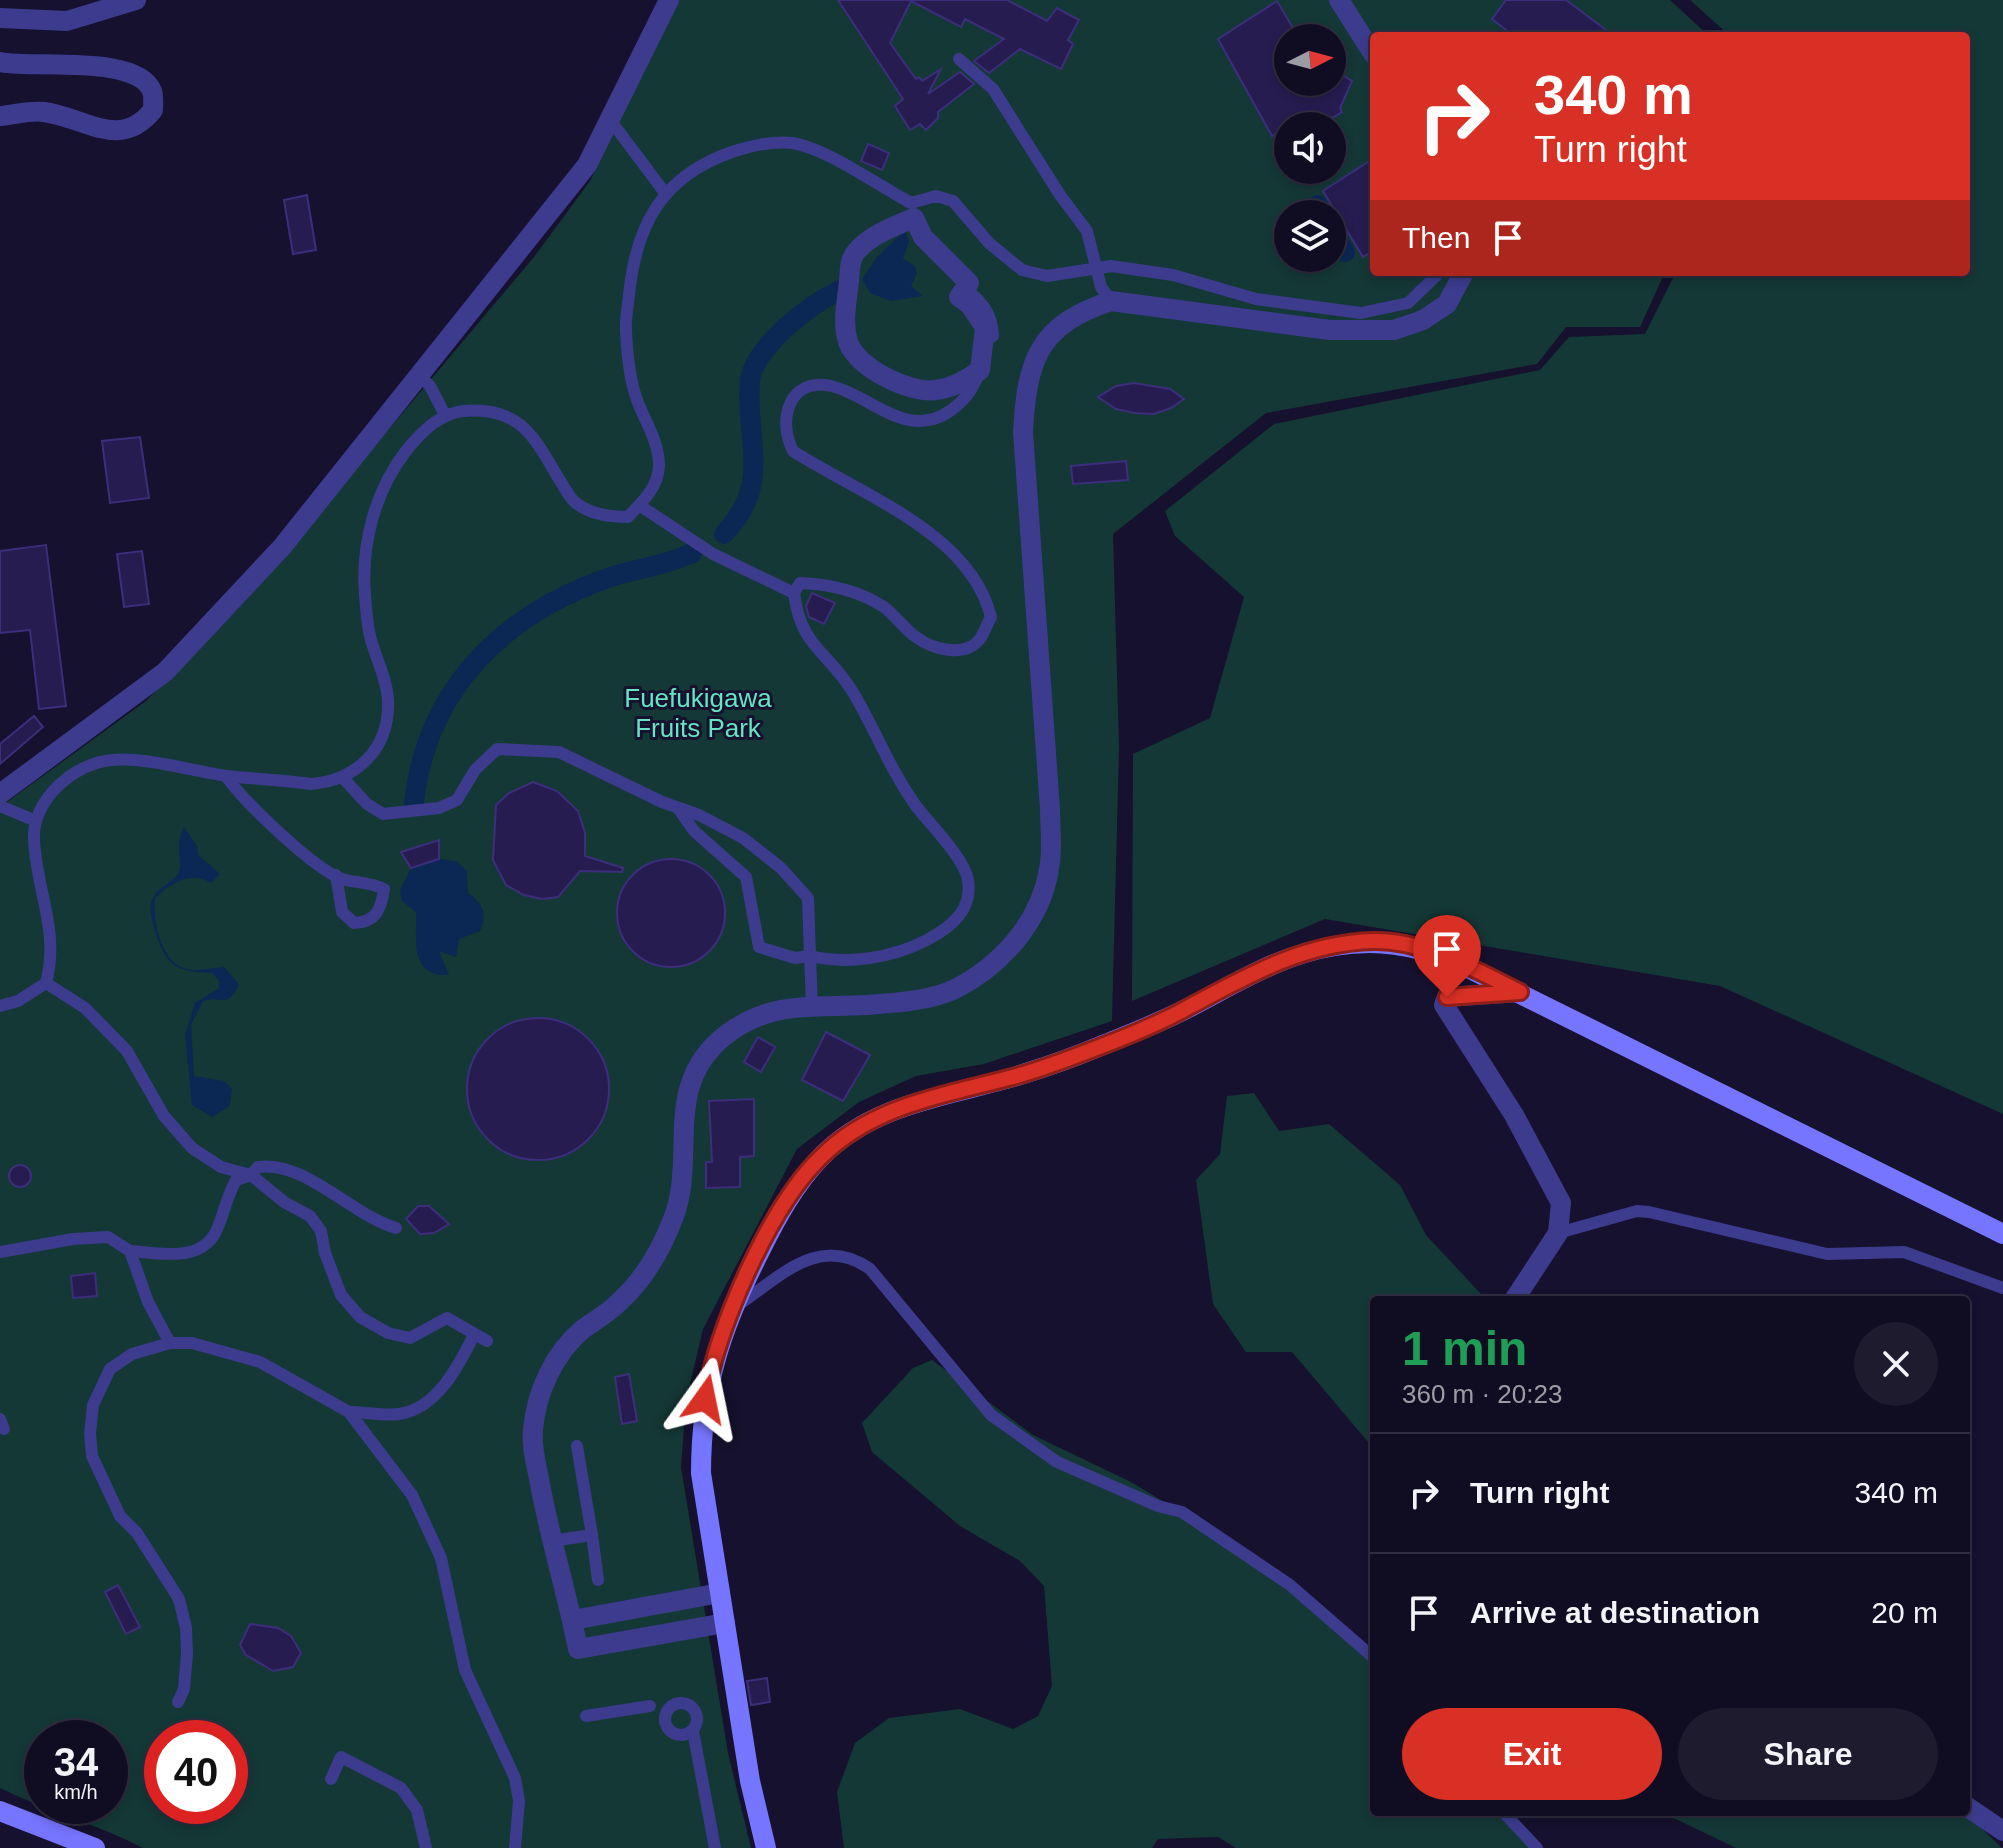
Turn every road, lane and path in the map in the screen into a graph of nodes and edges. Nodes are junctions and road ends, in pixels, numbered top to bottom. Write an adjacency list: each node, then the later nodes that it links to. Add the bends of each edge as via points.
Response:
1 (136, 0): 4 (street, via 67,21)
2 (669, 0): 9 (street)
3 (1339, 0): 5 (street)
4 (0, 18)
5 (1370, 49)
6 (959, 59): 12 (lane, via 993,89 1028,141 1087,231)
7 (0, 62): 8 (street, via 116,69 142,77 152,91 153,110 140,126 117,133 41,111)
8 (0, 116)
9 (611, 121): 10 (lane); 16 (street, via 578,177)
10 (665, 193): 11 (lane, via 705,161 758,145 794,143); 19 (lane, via 640,237 625,326 630,376 658,458 654,487)
11 (908, 212): 12 (lane, via 936,196 953,201 989,243 1022,270 1047,276); 17 (street, via 923,237 969,283 959,297 985,327); 17 (street, via 856,251 850,264 848,343 875,370 906,385 932,391)
12 (1098, 266): 13 (lane, via 1173,275 1256,299 1361,313 1408,303); 15 (lane, via 1101,287)
13 (1436, 276)
14 (1462, 276): 15 (street, via 1447,304 1394,330 1330,330)
15 (1111, 301): 31 (street, via 1079,311 1056,328 1043,341 1025,385 1023,432 1050,809 1049,870 1035,910 1013,945 989,969 953,990 904,1001)
16 (418, 374): 18 (lane); 23 (street, via 282,547 165,672)
17 (977, 378): 20 (lane, via 953,408 927,421 901,419 819,384 796,395 783,433 793,451 903,513 959,562 985,594 991,617 978,641 962,649 930,646 859,594 800,583)
18 (445, 415): 19 (lane, via 484,411 525,427 545,449 574,502 592,512 628,517); 22 (lane, via 396,464 374,511 364,592 388,701 383,732 371,756)
19 (639, 505): 20 (lane, via 713,554)
20 (794, 593): 28 (lane, via 799,625 838,669 896,778 969,878 968,903 956,921 920,944 857,960)
21 (226, 776): 22 (lane, via 311,784); 26 (lane, via 104,762 78,771 50,794); 27 (lane, via 254,812)
22 (343, 778): 25 (lane, via 383,814 439,808 457,800 475,770 497,749 559,752)
23 (0, 794)
24 (0, 806): 26 (lane)
25 (678, 808): 28 (lane, via 743,838 808,898); 28 (lane, via 694,831 746,877 759,947 795,958)
26 (36, 821): 29 (lane, via 37,874 52,934)
27 (336, 875): 27 (lane, via 384,889 376,915 368,922 354,923 342,912)
28 (810, 956): 31 (lane)
29 (46, 983): 32 (lane); 33 (lane, via 85,1008 127,1051 164,1116 192,1148 221,1167)
30 (1520, 992): 35 (street, via 1447,997 1444,1005 1514,1115 1561,1203); 36 (street); 41 (street, via 1418,947 1375,941 1333,946 1285,958 1099,1047 1018,1076 896,1108 821,1156 776,1219)
31 (812, 1005): 48 (street, via 793,1005 753,1018 707,1054 693,1078 682,1116 682,1187 667,1232 648,1269 618,1304 561,1353 541,1392 532,1432)
32 (0, 1006)
33 (251, 1175): 34 (lane, via 258,1167 274,1164 295,1170); 37 (lane, via 236,1180 218,1230 199,1249 177,1257); 42 (lane, via 310,1216 321,1231 341,1295 360,1317 410,1338 447,1318)
34 (396, 1228)
35 (1558, 1233): 39 (lane, via 1649,1212 1814,1252 1904,1252); 40 (street)
36 (2003, 1234)
37 (130, 1251): 38 (lane, via 108,1237); 44 (lane)
38 (0, 1252)
39 (2003, 1288)
40 (1517, 1296)
41 (730, 1310): 50 (street, via 709,1375 701,1424 701,1473); 53 (lane, via 814,1255 835,1253 859,1261 991,1415 1057,1462 1182,1512 1290,1585)
42 (474, 1335): 43 (lane); 45 (lane, via 456,1371 422,1404 403,1414)
43 (487, 1341)
44 (170, 1343): 45 (lane, via 192,1343 260,1362); 54 (lane, via 132,1354 110,1369 93,1405 90,1434 92,1456 120,1516 137,1533 179,1599 187,1654)
45 (349, 1412): 65 (lane, via 412,1495 441,1558 465,1670 515,1778)
46 (577, 1446): 47 (lane)
47 (592, 1535): 48 (lane); 49 (lane)
48 (551, 1541): 51 (street)
49 (598, 1580)
50 (720, 1593): 51 (street); 52 (street)
51 (573, 1620): 52 (street, via 578,1649)
52 (725, 1623): 67 (street)
53 (1370, 1655)
54 (178, 1702)
55 (650, 1706): 56 (lane)
56 (586, 1716)
57 (693, 1731): 66 (lane)
58 (331, 1779): 64 (lane, via 341,1757 401,1788 417,1810)
59 (1970, 1809): 62 (street)
60 (0, 1811): 63 (street)
61 (1507, 1816): 68 (lane)
62 (2003, 1831)
63 (95, 1848)
64 (426, 1848)
65 (515, 1848)
66 (715, 1848)
67 (766, 1848)
68 (1537, 1848)

